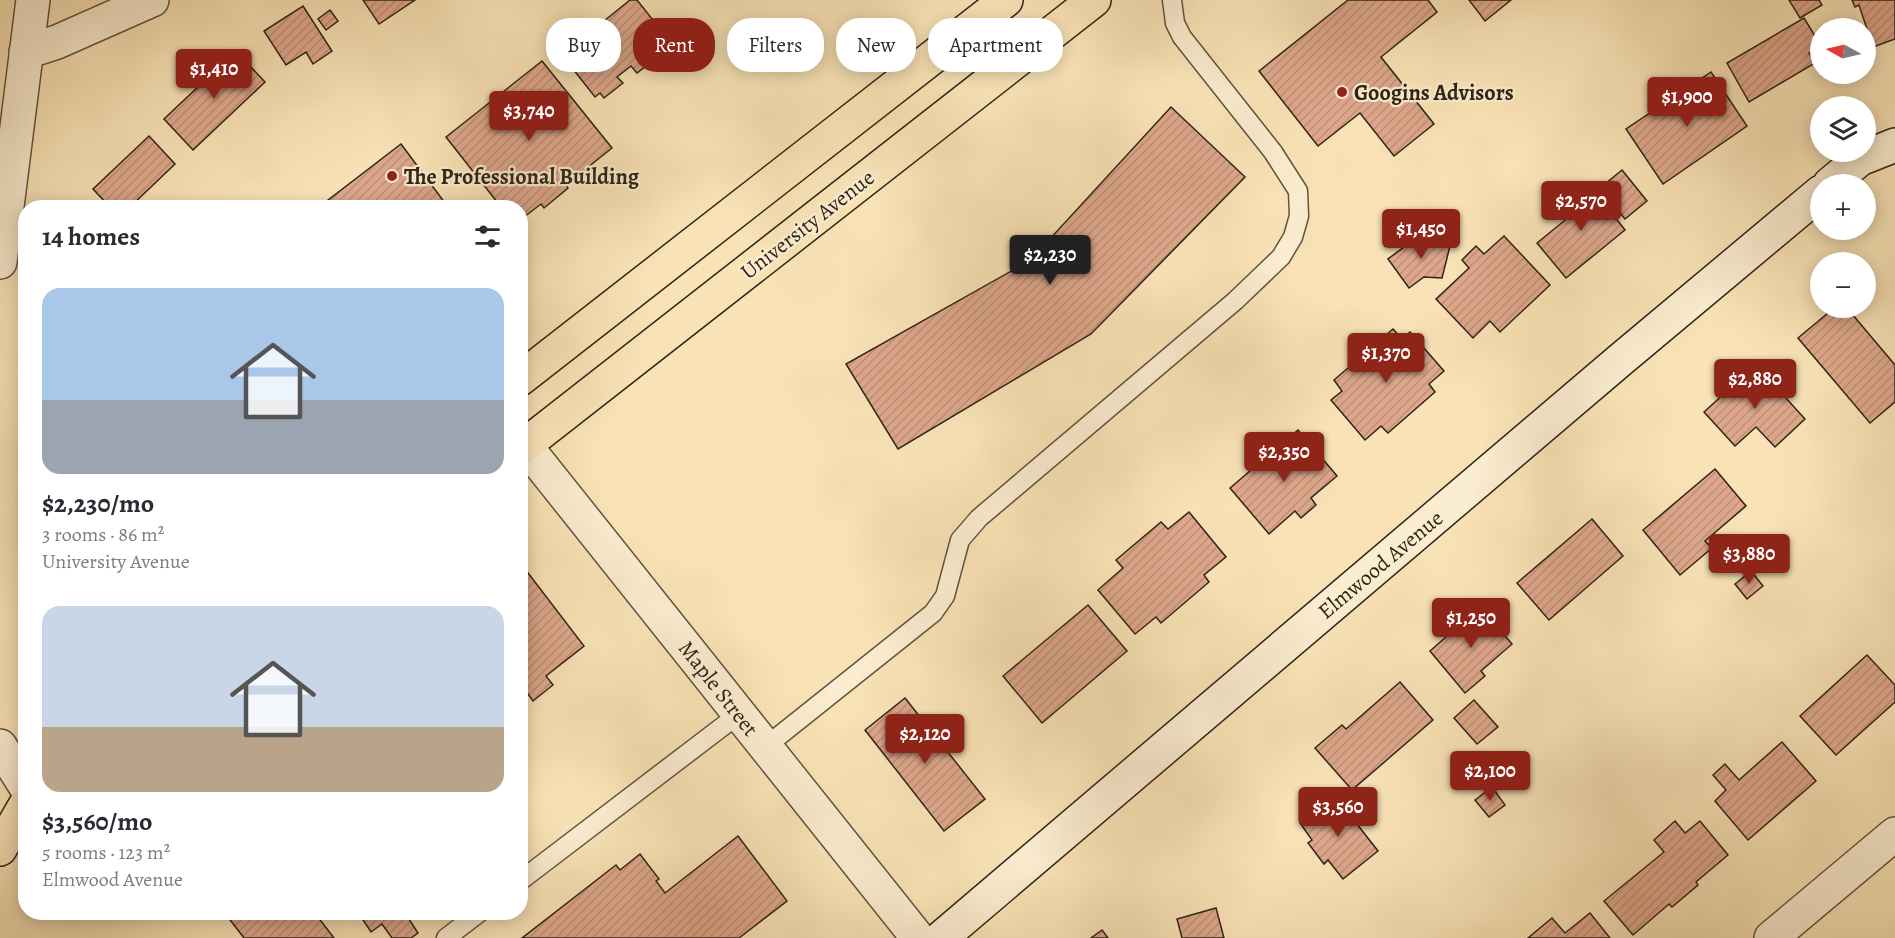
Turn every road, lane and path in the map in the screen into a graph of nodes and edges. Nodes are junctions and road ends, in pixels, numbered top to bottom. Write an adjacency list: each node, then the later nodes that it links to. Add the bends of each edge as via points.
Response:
1 (33, 0): 6 (street)
2 (152, 0): 6 (street)
3 (1006, 0): 11 (main road)
4 (1094, 0): 12 (main road, University Avenue)
5 (1172, 0): 16 (lane, via 1175,23 1182,37 1273,152 1298,191 1299,216 1293,237 1281,257 1235,301 979,518 960,540 945,596 933,613)
6 (26, 52): 10 (street)
7 (1895, 145): 8 (street, via 1860,159)
8 (1842, 174)
9 (1810, 201): 27 (street, Elmwood Avenue)
10 (0, 262)
11 (528, 373)
12 (528, 439)
13 (528, 451): 14 (street, Maple Street)
14 (739, 714): 16 (street, Maple Street); 23 (lane)
15 (0, 746): 17 (street)
16 (765, 747): 26 (street, Maple Street)
17 (18, 774)
18 (18, 798): 19 (main road)
19 (0, 803)
20 (18, 818): 22 (main road)
21 (1895, 834): 28 (street)
22 (0, 849)
23 (528, 875)
24 (470, 920): 25 (lane)
25 (446, 938)
26 (918, 938)
27 (941, 938)
28 (1772, 938)

